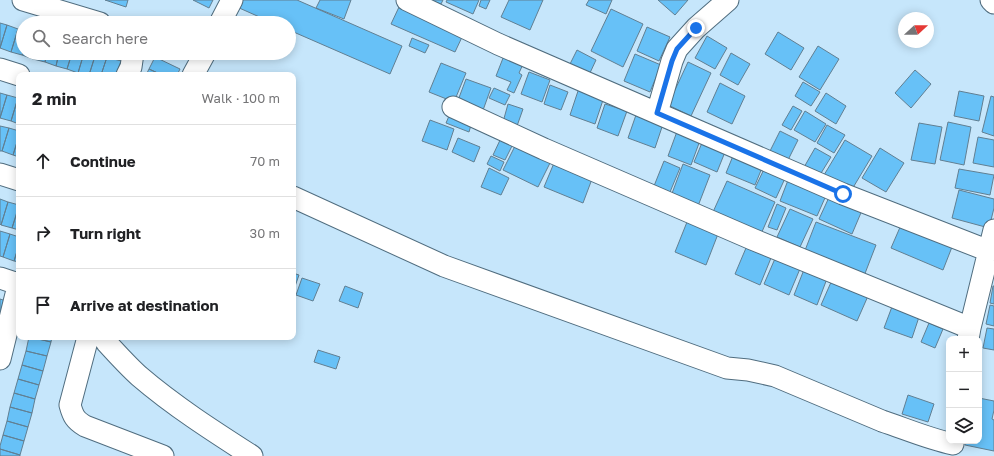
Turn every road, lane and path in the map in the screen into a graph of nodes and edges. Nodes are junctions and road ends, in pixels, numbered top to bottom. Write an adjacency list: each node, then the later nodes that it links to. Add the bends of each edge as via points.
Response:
1 (23, 0): 7 (street)
2 (232, 0): 8 (street)
3 (407, 0): 16 (street, via 498,44)
4 (728, 0): 16 (street, via 677,49)
5 (991, 0): 6 (street)
6 (994, 3)
7 (77, 16)
8 (224, 16)
9 (132, 60): 12 (street)
10 (201, 60): 13 (street)
11 (0, 69): 14 (street)
12 (128, 72)
13 (195, 72)
14 (16, 74)
15 (453, 107): 23 (street)
16 (657, 113): 21 (street, via 843,194)
17 (0, 174): 18 (street)
18 (16, 179)
19 (296, 198): 27 (street, via 444,266 727,368 775,376 882,422)
20 (994, 230): 21 (street)
21 (989, 251): 23 (street)
22 (12, 282): 26 (street)
23 (969, 334)
24 (87, 340): 28 (street, via 70,405 74,418 85,426)
25 (104, 340): 29 (street, via 138,375 162,394)
26 (0, 359)
27 (952, 447)
28 (163, 456)
29 (252, 456)

